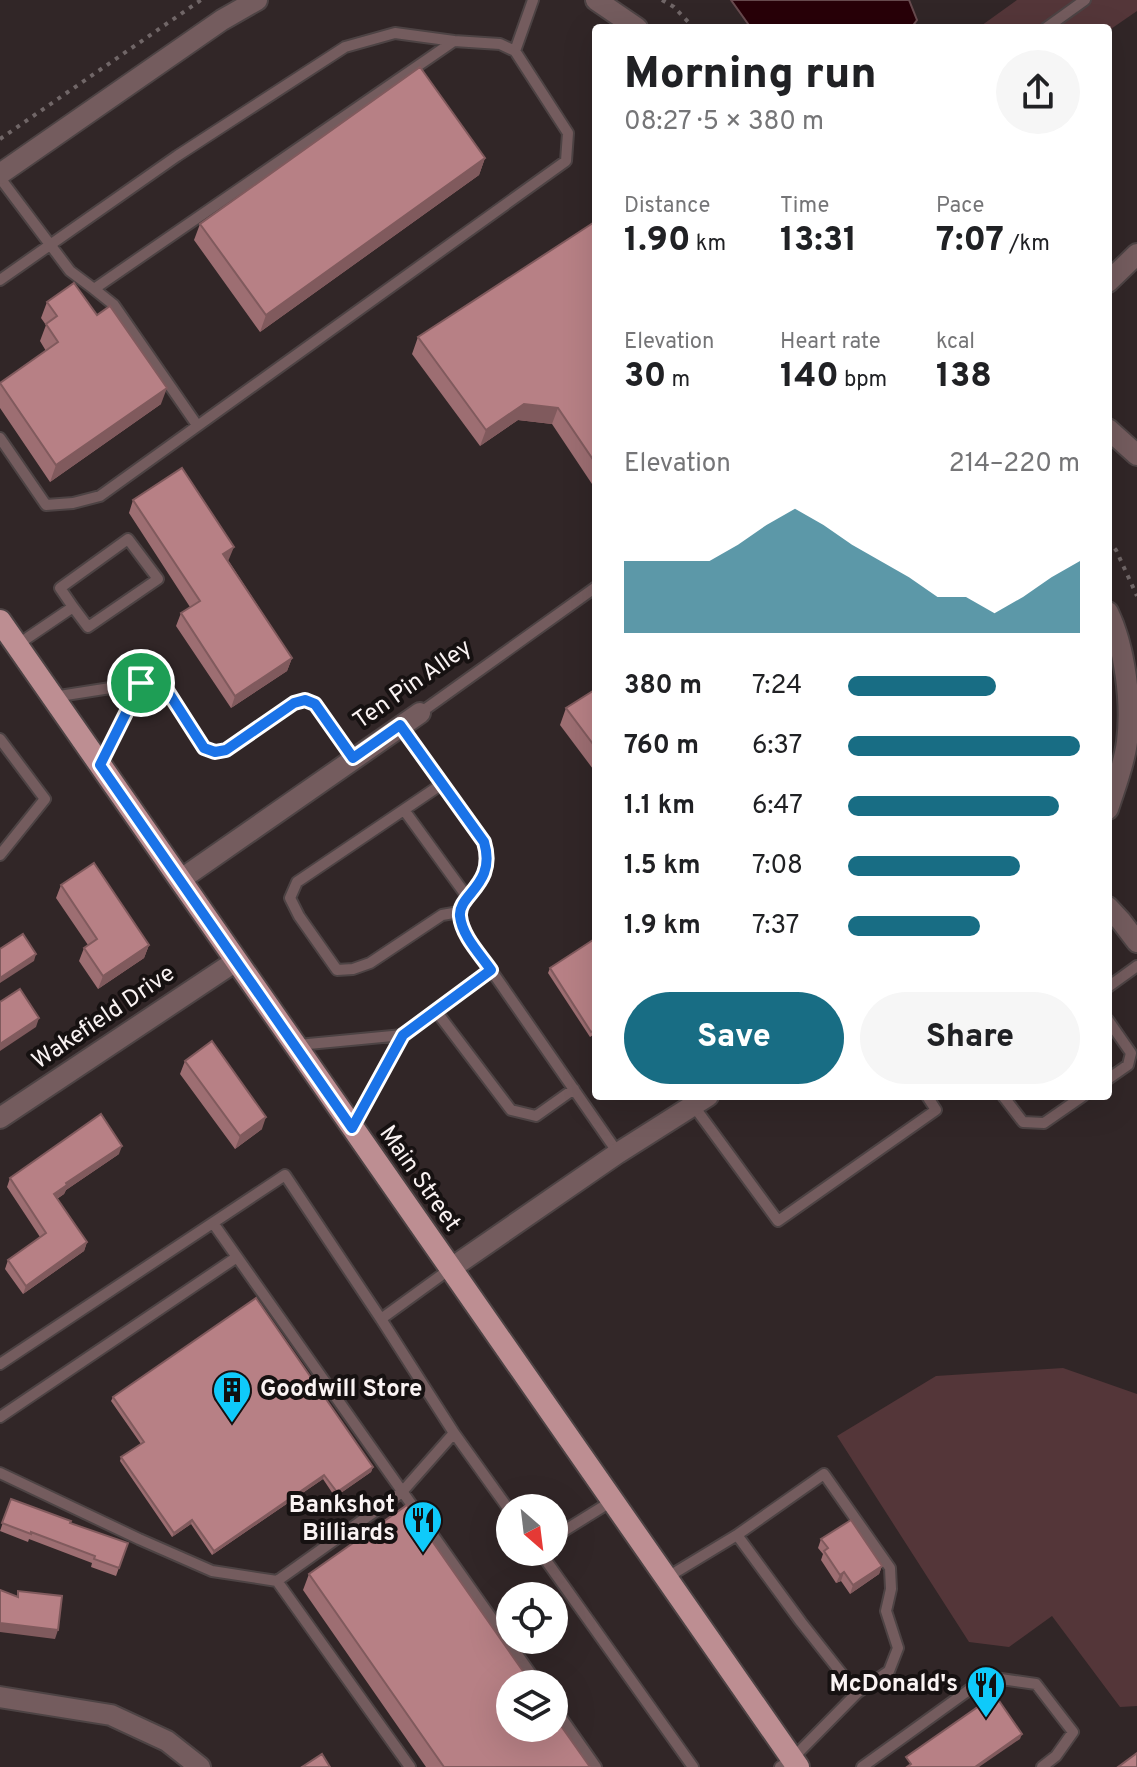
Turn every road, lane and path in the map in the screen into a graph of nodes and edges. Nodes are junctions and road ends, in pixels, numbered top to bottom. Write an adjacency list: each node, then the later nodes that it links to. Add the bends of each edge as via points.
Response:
1 (201, 0): 13 (path)
2 (257, 0): 7 (street)
3 (533, 0): 12 (lane)
4 (596, 0): 8 (street)
5 (662, 0): 9 (path)
6 (1085, 0): 10 (lane)
7 (221, 10): 14 (street)
8 (631, 24)
9 (690, 24)
10 (1052, 24)
11 (454, 41): 12 (lane, via 500,44); 15 (lane, via 395,33 345,47); 19 (lane)
12 (515, 51): 20 (lane, via 568,133 566,161)
13 (0, 139)
14 (0, 176): 15 (lane)
15 (49, 245): 18 (lane); 19 (lane)
16 (1137, 254): 17 (street)
17 (1112, 278)
18 (0, 280)
19 (94, 289): 20 (lane, via 114,305)
20 (197, 425): 22 (lane, via 100,496 46,505)
21 (1112, 433): 23 (street)
22 (0, 438)
23 (1137, 455)
24 (1112, 546): 26 (path)
25 (592, 590): 33 (lane, Ten Pin Alley)
26 (1137, 596)
27 (73, 607): 27 (lane, via 60,588 128,539 158,579 88,627); 29 (lane)
28 (1112, 624): 31 (street)
29 (6, 634): 32 (main road, Main Street)
30 (141, 683): 32 (lane); 37 (lane, via 163,684 204,748 215,752 305,700 315,704); 38 (lane)
31 (1132, 692): 34 (street)
32 (53, 697): 38 (main road, Main Street)
33 (420, 713): 35 (street, Ten Pin Alley)
34 (1133, 723): 40 (street)
35 (400, 725): 37 (street, Ten Pin Alley); 39 (lane)
36 (1, 743): 42 (lane, via 45,799)
37 (353, 758): 43 (street, Ten Pin Alley)
38 (100, 765): 43 (main road, Main Street)
39 (442, 784): 41 (lane); 44 (lane, via 487,852 482,879)
40 (1112, 797)
41 (404, 810): 44 (lane); 46 (lane, via 297,882 290,898 299,916 337,970 370,963 442,915)
42 (0, 855)
43 (180, 880): 48 (main road, Main Street)
44 (468, 898): 46 (lane)
45 (1112, 911): 47 (street)
46 (459, 912): 50 (lane, via 471,944)
47 (1137, 942)
48 (236, 961): 55 (main road, Main Street); 62 (street, Wakefield Drive)
49 (1137, 966): 51 (lane)
50 (491, 970): 52 (lane); 57 (lane)
51 (1112, 984)
52 (436, 1011): 54 (lane); 57 (lane, via 511,1110 536,1116)
53 (1112, 1026): 56 (lane, via 1131,1053 1128,1065)
54 (403, 1035): 55 (lane); 63 (lane)
55 (295, 1045): 63 (main road, Main Street)
56 (1112, 1076)
57 (574, 1089): 64 (lane)
58 (930, 1100): 61 (lane, via 936,1110 778,1221)
59 (1006, 1100): 60 (lane, via 1023,1122 1044,1123)
60 (1077, 1100)
61 (700, 1101): 64 (street)
62 (0, 1118)
63 (352, 1128): 67 (main road, Main Street)
64 (618, 1153): 67 (street)
65 (213, 1223): 66 (lane); 68 (lane, via 285,1175); 69 (lane)
66 (237, 1257): 70 (lane); 73 (lane)
67 (450, 1269): 68 (lane); 75 (main road, Main Street)
68 (381, 1319): 71 (lane)
69 (0, 1364)
70 (0, 1417)
71 (454, 1433): 73 (lane); 74 (lane)
72 (0, 1473): 80 (lane, via 212,1571)
73 (402, 1492): 80 (lane); 81 (lane)
74 (498, 1494)
75 (612, 1501): 76 (lane); 79 (main road, Main Street)
76 (568, 1528)
77 (737, 1535): 79 (lane); 82 (lane); 82 (lane, via 824,1474 890,1568 886,1611 898,1648 889,1671)
78 (550, 1566): 90 (lane)
79 (666, 1578): 86 (main road, Main Street)
80 (277, 1581): 88 (lane)
81 (528, 1670)
82 (857, 1693): 86 (lane)
83 (0, 1697): 87 (street, via 111,1715 167,1741)
84 (568, 1727): 89 (lane)
85 (877, 1762): 91 (lane); 92 (lane, via 987,1677 1036,1684 1073,1732)
86 (790, 1764)
87 (200, 1767)
88 (410, 1767)
89 (596, 1767)
90 (693, 1767)
91 (862, 1767)
92 (1042, 1767)

